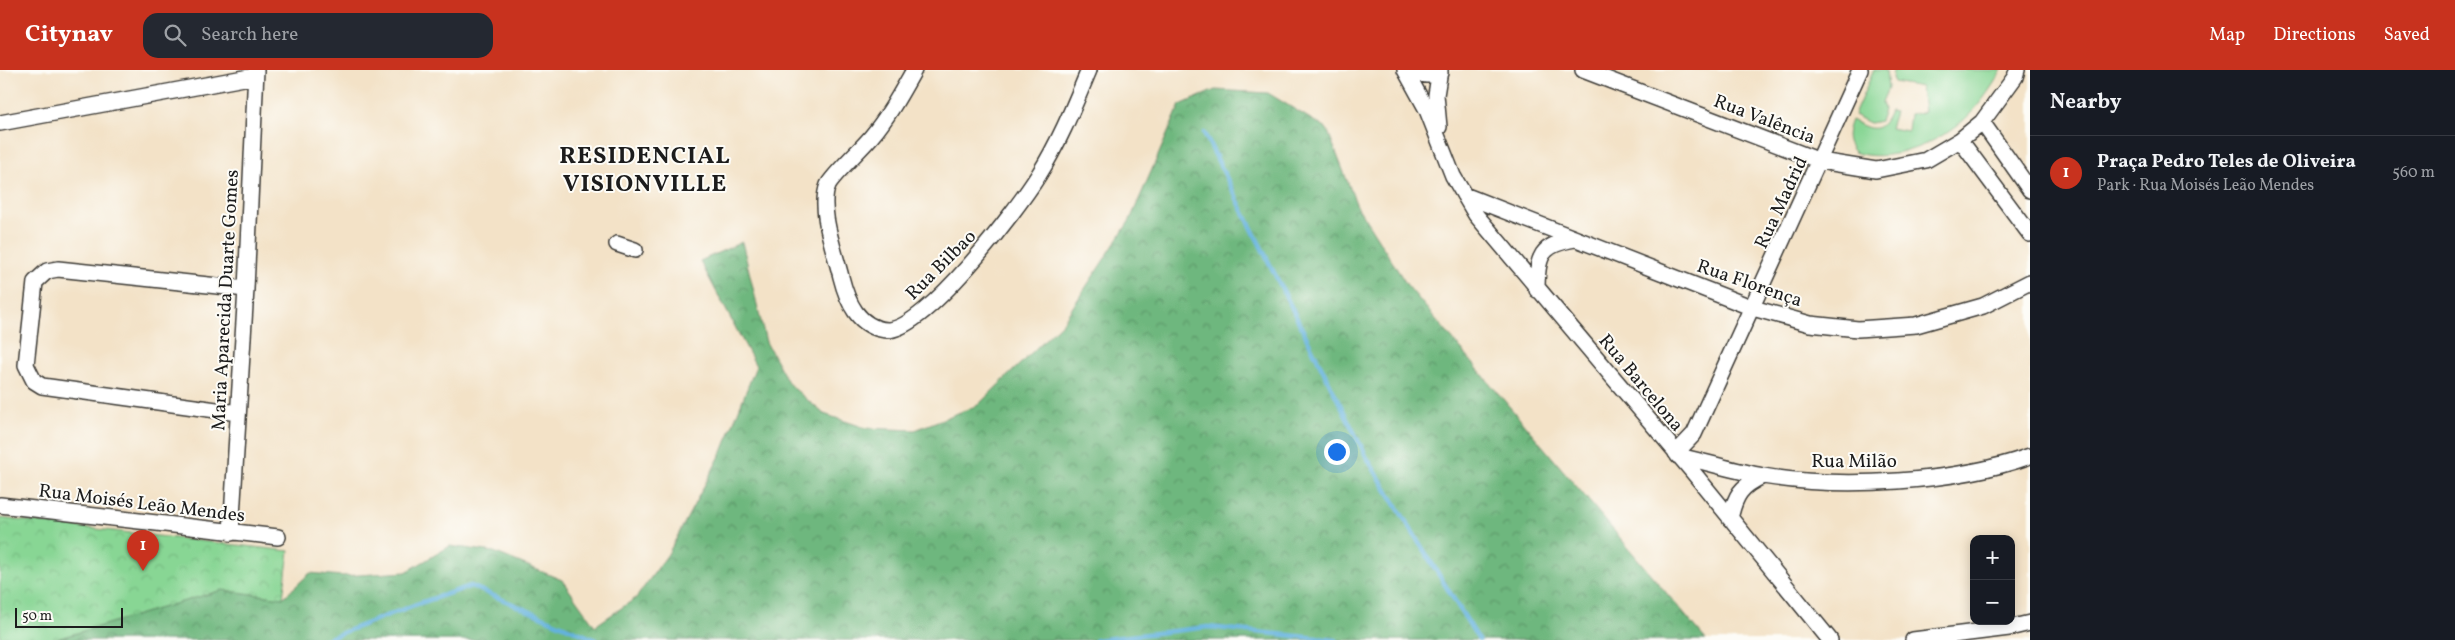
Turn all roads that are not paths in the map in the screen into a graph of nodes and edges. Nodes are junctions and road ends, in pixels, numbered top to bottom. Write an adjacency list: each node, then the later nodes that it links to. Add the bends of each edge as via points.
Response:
1 (914, 70): 2 (street, Rua Bilbao, via 873,135 829,183 824,196 825,212 852,310 866,324 888,330 908,323 941,295 996,235 1039,175)
2 (1090, 70)
3 (1583, 70): 13 (street, Rua Valência)
4 (1860, 70): 13 (street, Rua Madrid)
5 (2017, 70): 9 (street, Rua Valência)
6 (1406, 71): 7 (street, via 1426,75); 12 (street)
7 (1440, 71): 12 (street, via 1436,95)
8 (255, 73): 10 (street); 21 (street, Maria Aparecida Duarte Gomes)
9 (1982, 122): 11 (street, Rua Valência); 14 (street)
10 (0, 123)
11 (1960, 140): 13 (street, Rua Valência, via 1926,160 1876,170); 16 (street)
12 (1440, 141): 15 (street, Rua Barcelona, via 1452,176)
13 (1820, 161): 23 (street, Rua Madrid)
14 (2030, 190)
15 (1464, 195): 17 (street, Rua Florença); 22 (street, Rua Barcelona, via 1476,215)
16 (2030, 234)
17 (1576, 239): 22 (street, via 1555,243 1544,251 1537,269); 23 (street, Rua Florença)
18 (616, 244): 19 (street)
19 (635, 250)
20 (2030, 282): 23 (street, Rua Florença, via 1982,306 1916,325 1848,328 1810,324)
21 (246, 290): 24 (street, Maria Aparecida Duarte Gomes); 24 (street, via 58,269 41,274 35,282 26,365 34,382 42,386)
22 (1537, 290): 25 (street, Rua Barcelona)
23 (1753, 308): 25 (street, Rua Madrid, via 1694,434)
24 (238, 413): 30 (street, Maria Aparecida Duarte Gomes)
25 (1677, 454): 27 (street, Rua Milão); 29 (street, Rua Barcelona)
26 (2030, 456): 27 (street, Rua Milão, via 1970,472 1892,482 1822,483)
27 (1763, 476): 29 (street, via 1747,484 1739,493)
28 (0, 505): 30 (street, Rua Moisés Leão Mendes)
29 (1730, 519): 33 (street, Rua Barcelona)
30 (231, 533): 31 (street, Rua Moisés Leão Mendes)
31 (278, 537)
32 (2030, 623): 34 (street)
33 (1830, 640)
34 (1913, 640)

